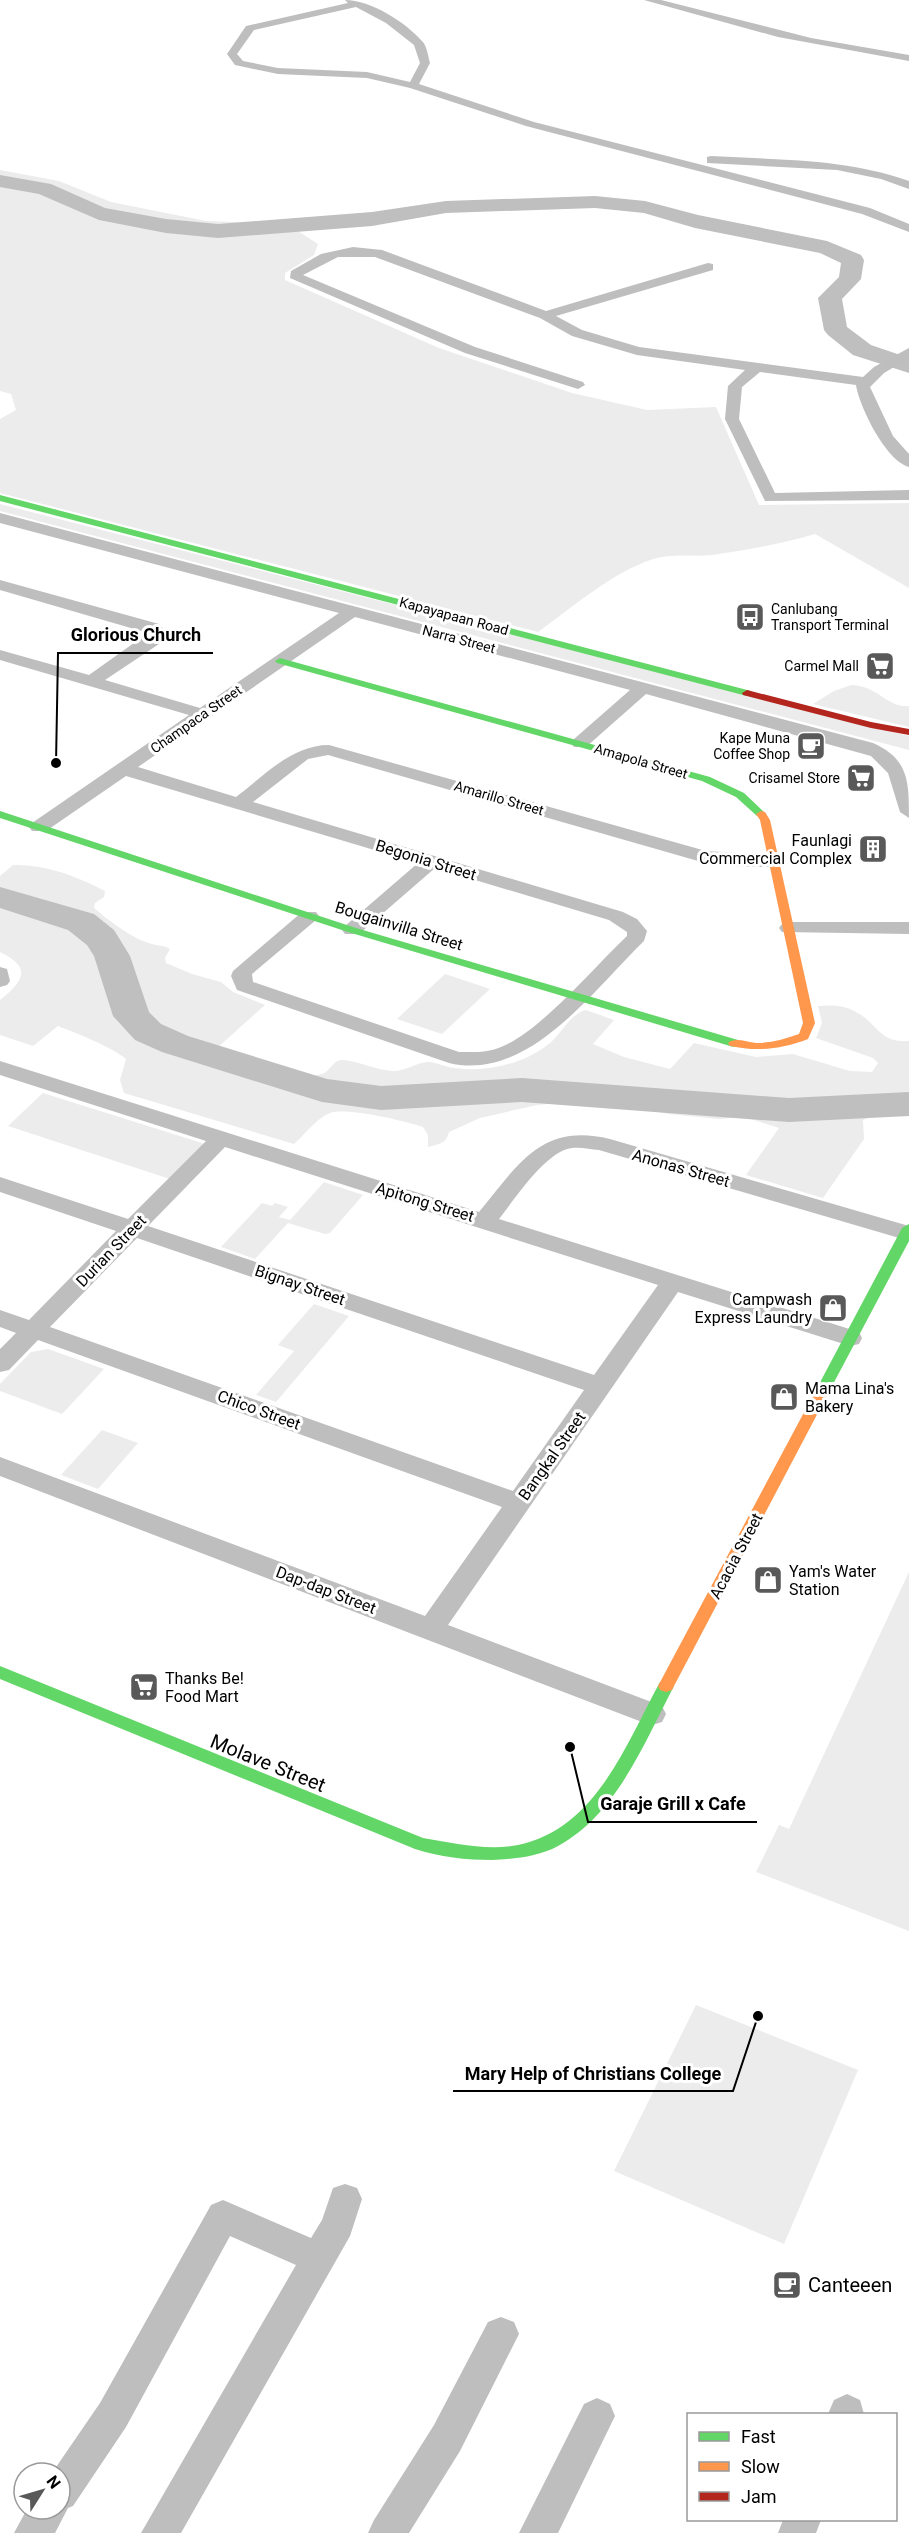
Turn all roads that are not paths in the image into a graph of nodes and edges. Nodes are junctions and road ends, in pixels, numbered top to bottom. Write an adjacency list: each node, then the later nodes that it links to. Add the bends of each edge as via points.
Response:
1 (650, 0): 3 (street, via 791,38)
2 (354, 2): 4 (street, via 390,21 419,44 425,63); 4 (street, via 250,28 232,54 239,63 278,71 367,75)
3 (909, 58)
4 (414, 86): 5 (street, via 531,124)
5 (652, 155): 6 (street, via 812,164); 7 (street, via 866,211)
6 (909, 185)
7 (909, 228)
8 (708, 267): 9 (street)
9 (545, 315): 11 (street, via 577,333 637,351); 13 (street, via 377,253 353,249 333,253 296,274 297,278 440,340 506,365)
10 (907, 353): 12 (street)
11 (754, 369): 12 (street); 15 (street, via 735,386 732,419 770,498)
12 (866, 382): 14 (street, via 862,386 877,424 892,449)
13 (578, 385)
14 (909, 462)
15 (909, 495)
16 (0, 498): 25 (street, Kapayapaan Road)
17 (0, 518): 19 (street, Narra Street)
18 (0, 585): 22 (street, via 147,626 157,633 153,640)
19 (352, 611): 21 (street, Champaca Street); 23 (street, Narra Street)
20 (0, 655): 22 (street)
21 (280, 661): 24 (street, Champaca Street); 26 (street, Amapola Street)
22 (92, 681): 24 (street)
23 (643, 687): 26 (street); 28 (street, Narra Street, via 867,747 888,756)
24 (203, 714): 27 (street, Champaca Street)
25 (909, 732)
26 (580, 743): 34 (street, Amapola Street, via 706,779 744,797 765,820)
27 (123, 769): 29 (street, Begonia Street); 32 (street, Champaca Street)
28 (902, 770): 30 (street)
29 (239, 804): 33 (street, Begonia Street); 34 (street, Amarillo Street, via 302,754 329,750 705,857)
30 (909, 812)
31 (0, 814): 32 (street, Bougainvilla Street)
32 (39, 827): 35 (street, Bougainvilla Street)
33 (432, 861): 38 (street); 41 (street, Begonia Street, via 616,916 635,927 637,937)
34 (774, 861): 36 (street, Amapola Street)
35 (309, 916): 38 (street, Bougainvilla Street); 41 (street, via 243,971 244,986 457,1058 473,1060 500,1056 524,1046)
36 (789, 928): 37 (street); 42 (street, Amapola Street, via 809,1023 804,1036)
37 (909, 928)
38 (351, 930): 41 (street, Bougainvilla Street)
39 (0, 973): 40 (street)
40 (0, 981)
41 (576, 996): 42 (street, Bougainvilla Street, via 745,1046 769,1049)
42 (793, 1042)
43 (0, 1068): 44 (street, Apitong Street)
44 (220, 1138): 46 (street, Apitong Street); 47 (street, Durian Street)
45 (0, 1184): 47 (street, Bignay Street)
46 (485, 1221): 48 (street, Anonas Street, via 541,1153 573,1141 602,1144); 49 (street, Apitong Street)
47 (133, 1229): 51 (street, Durian Street); 54 (street, Bignay Street)
48 (908, 1231): 52 (street, Acacia Street)
49 (673, 1281): 52 (street, Apitong Street); 54 (street, Bangkal Street)
50 (0, 1318): 51 (street, Chico Street)
51 (33, 1330): 53 (street, Durian Street); 56 (street, Chico Street)
52 (850, 1338): 59 (street, Acacia Street)
53 (0, 1364)
54 (600, 1386): 56 (street, Bangkal Street)
55 (0, 1467): 57 (street, Dap-dap Street)
56 (519, 1503): 57 (street, Bangkal Street)
57 (430, 1630): 59 (street, Dap-dap Street)
58 (0, 1672): 60 (street, Molave Street, via 421,1844 478,1856)
59 (652, 1714): 60 (street, Acacia Street, via 596,1809 556,1842)
60 (528, 1852)
61 (345, 2199): 62 (street, via 338,2225)
62 (318, 2258): 65 (street, via 223,2216 113,2415); 66 (street)
63 (501, 2334): 67 (street, via 447,2438)
64 (597, 2416): 68 (street)
65 (72, 2475)
66 (160, 2533)
67 (387, 2533)
68 (538, 2533)

